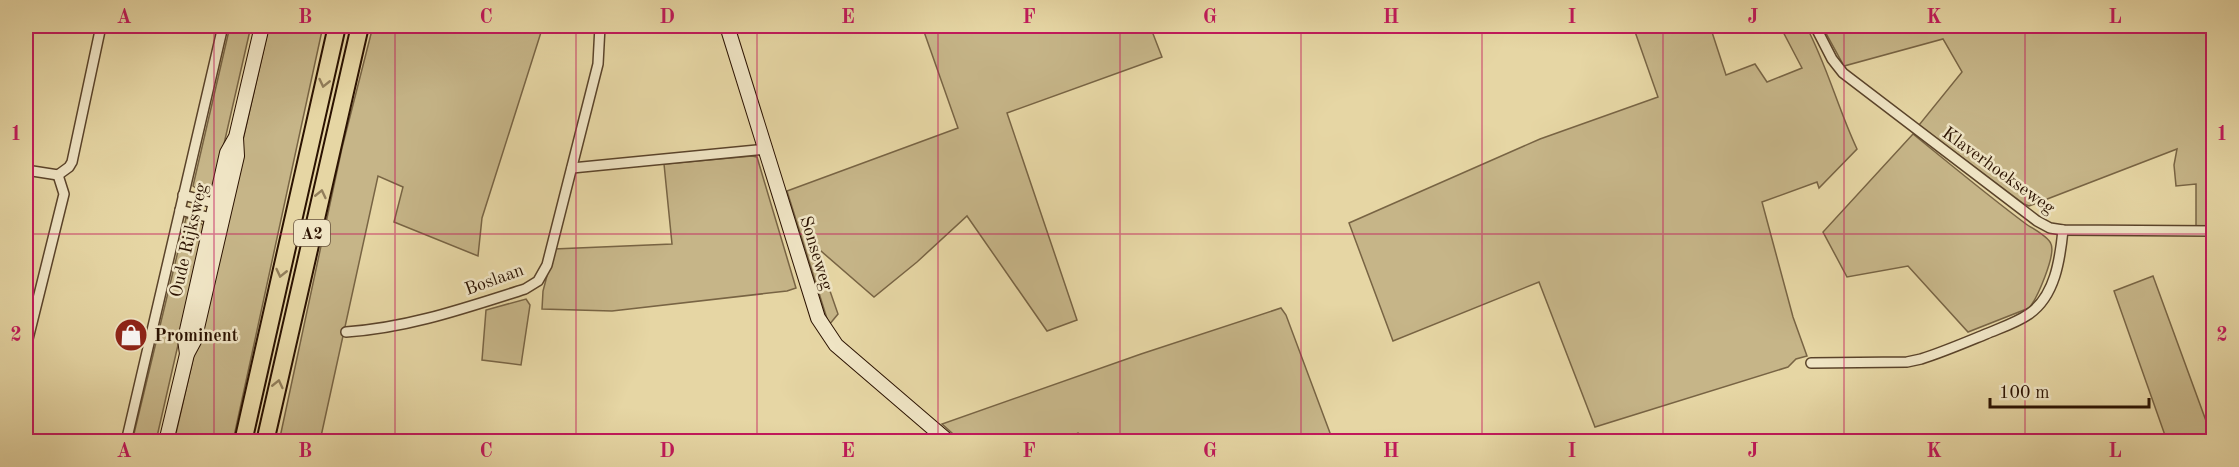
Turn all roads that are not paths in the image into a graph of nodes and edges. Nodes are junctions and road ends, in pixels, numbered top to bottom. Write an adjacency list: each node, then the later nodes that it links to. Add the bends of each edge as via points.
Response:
1 (101, 26): 12 (street, via 72,162)
2 (223, 26): 13 (street)
3 (262, 26): 14 (main road, Oude Rijksweg, via 236,137 237,156)
4 (337, 26): 24 (highway, A2, one-way to 24)
5 (360, 26): 25 (highway, A2, one-way to 5)
6 (600, 26): 10 (street, Boslaan, via 598,64)
7 (727, 26): 9 (main road, Sonseweg)
8 (1815, 26): 17 (street, Klaverhoekseweg, via 1843,73 2037,221)
9 (767, 149): 10 (street); 26 (main road, Sonseweg, via 818,318 826,332 836,345)
10 (572, 168): 19 (street, Boslaan, via 547,265 538,280 525,290 432,318 379,330)
11 (26, 170): 12 (street)
12 (58, 175): 20 (street, via 64,194)
13 (183, 195): 14 (street); 15 (street)
14 (220, 204): 16 (main road, Oude Rijksweg)
15 (180, 210): 16 (street); 22 (street)
16 (217, 219): 23 (main road, Oude Rijksweg, via 184,339 187,354)
17 (2063, 230): 18 (street, Klaverhoekseweg); 21 (street, via 2048,292 2035,309 2017,321 1907,362)
18 (2214, 231)
19 (346, 332)
20 (26, 347)
21 (1811, 363)
22 (126, 441)
23 (166, 441)
24 (243, 441)
25 (265, 441)
26 (949, 441)

